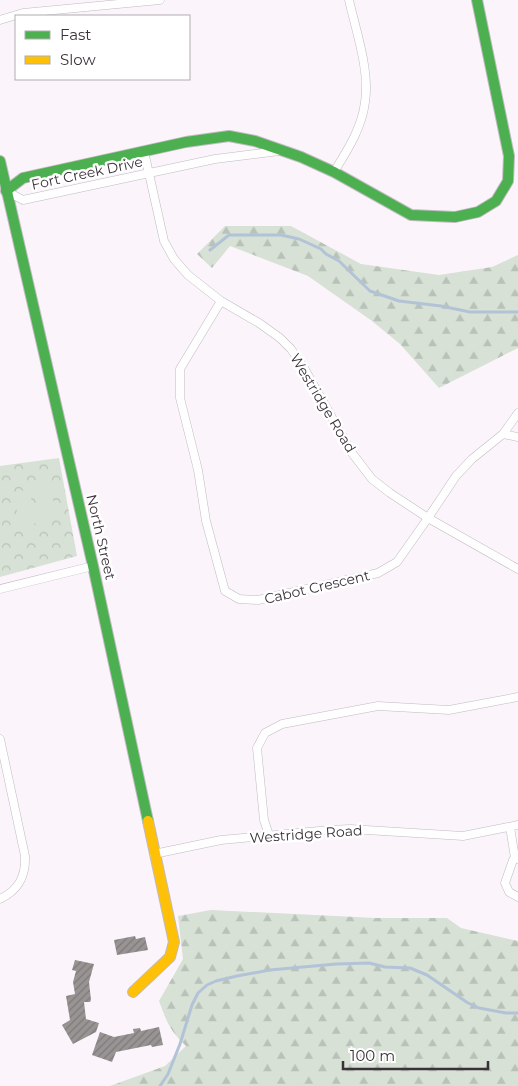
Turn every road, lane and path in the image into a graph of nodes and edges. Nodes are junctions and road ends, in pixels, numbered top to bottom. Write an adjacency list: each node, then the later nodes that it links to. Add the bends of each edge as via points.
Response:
1 (160, 0): 4 (street, via 23,12)
2 (350, 0): 8 (street, via 365,73 366,102 359,126)
3 (478, 0): 8 (street, Fort Creek Drive, via 508,156 508,181 496,201 478,212 455,217 412,215)
4 (0, 20)
5 (281, 150): 6 (street, Fort Creek Drive, via 229,136); 8 (street, Fort Creek Drive); 9 (street, Fort Creek Drive, via 229,156)
6 (144, 151): 9 (street, Westridge Road); 10 (street, Fort Creek Drive, via 22,178)
7 (0, 161): 10 (street, North Street)
8 (334, 172)
9 (149, 173): 10 (street, Fort Creek Drive, via 23,200); 11 (street, Westridge Road, via 164,241 174,259 188,275)
10 (6, 191): 16 (street, North Street)
11 (222, 301): 15 (street, Westridge Road, via 280,338 291,349 362,467 390,493); 15 (street, Cabot Crescent, via 180,369 180,398 198,470 206,521 226,590 239,599 258,600 378,573 397,562)
12 (518, 413): 13 (street, Cabot Crescent)
13 (503, 434): 14 (street); 15 (street, Cabot Crescent, via 456,476)
14 (518, 437)
15 (428, 518): 17 (street, Westridge Road)
16 (93, 566): 18 (street); 23 (street, North Street)
17 (518, 569)
18 (0, 589)
19 (518, 696): 22 (street, via 449,710 378,706 282,724 265,733 257,748 264,820)
20 (0, 739): 26 (street, via 26,867 18,887)
21 (514, 826): 22 (street, Westridge Road, via 463,836 350,829); 24 (street)
22 (270, 835): 23 (street, Westridge Road, via 221,840)
23 (154, 854): 27 (street, North Street, via 174,942 170,957)
24 (517, 858): 25 (street, via 505,883 509,892)
25 (518, 897)
26 (0, 899)
27 (133, 992)

